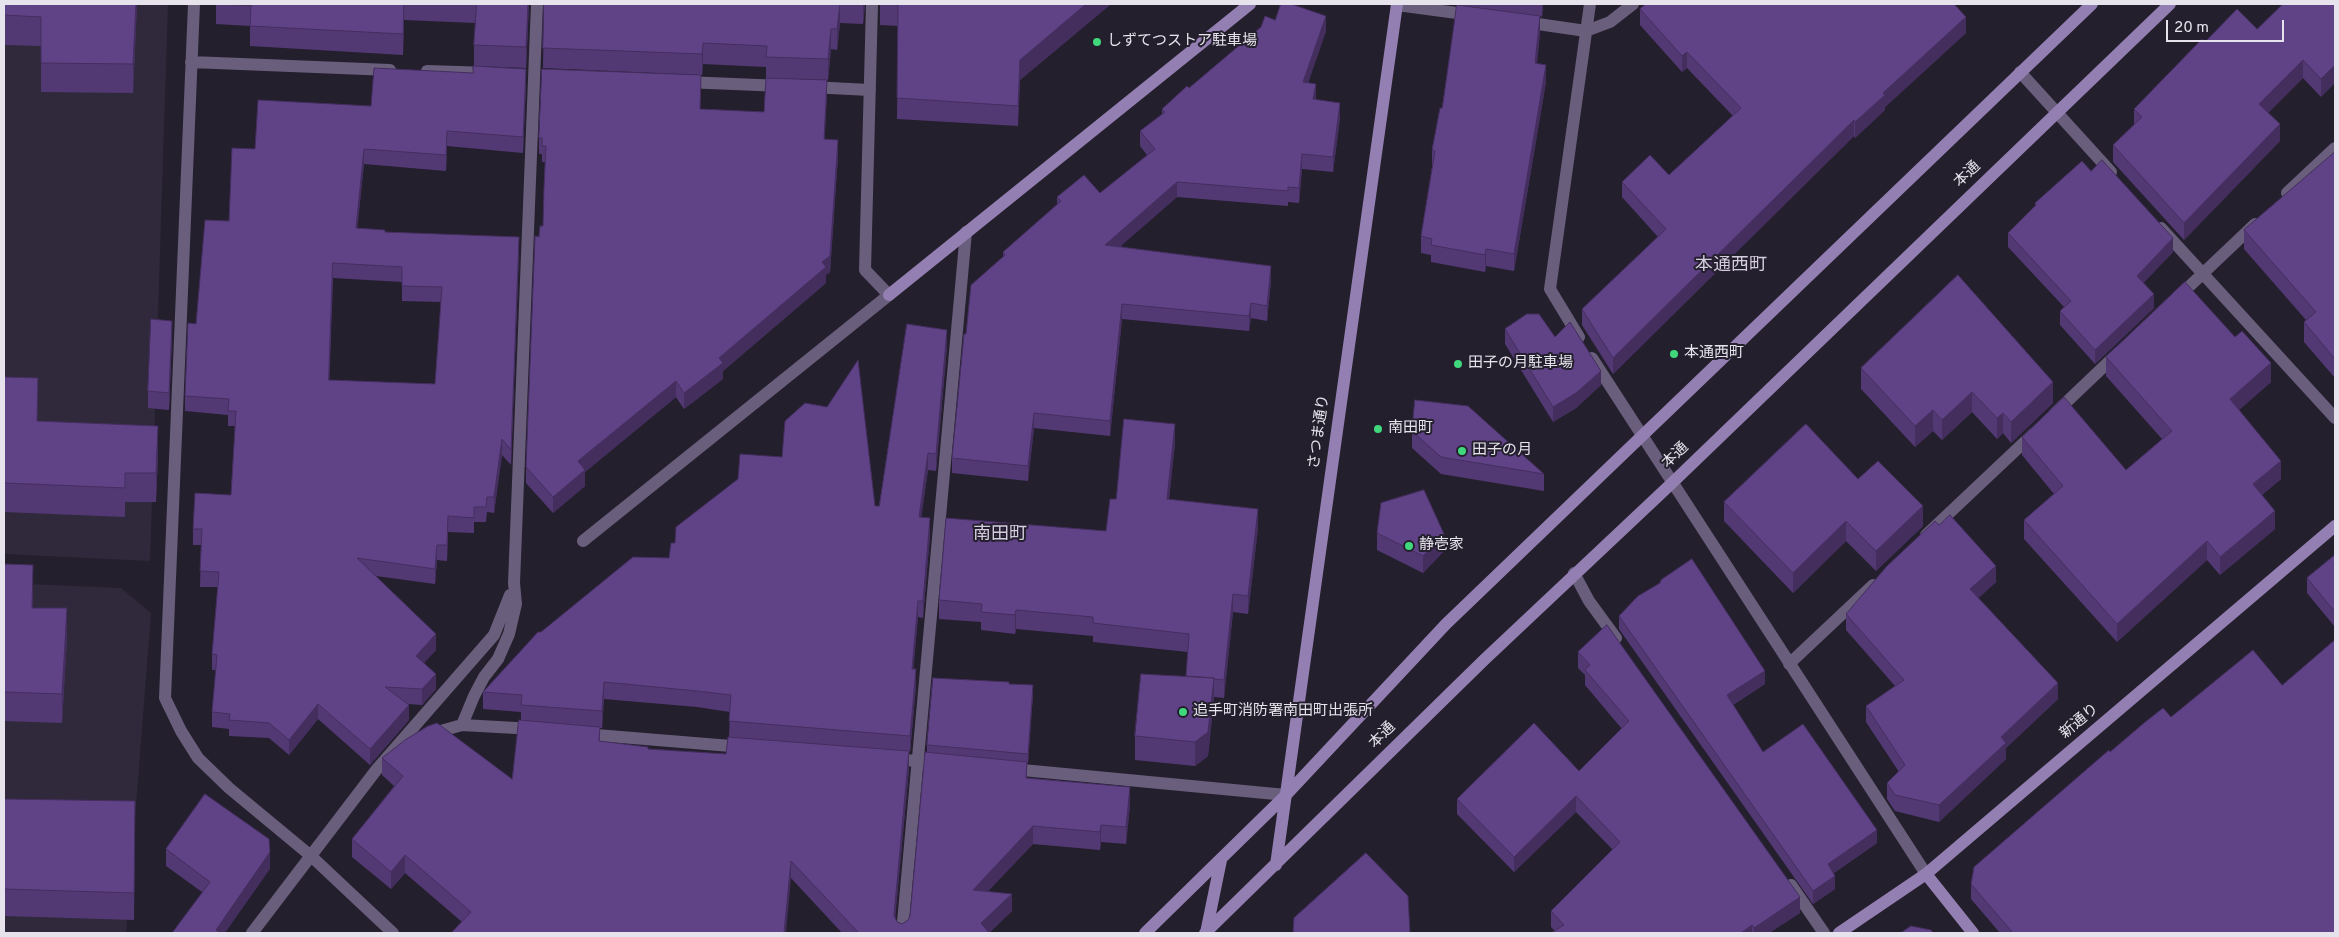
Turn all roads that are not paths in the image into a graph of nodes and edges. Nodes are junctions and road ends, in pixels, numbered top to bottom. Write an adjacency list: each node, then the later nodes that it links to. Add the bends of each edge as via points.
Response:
1 (194, 4): 13 (street)
2 (537, 4): 37 (street)
3 (872, 4): 17 (street)
4 (1250, 4): 24 (main road)
5 (1397, 4): 10 (street); 49 (main road, さつま通り)
6 (1590, 4): 12 (street)
7 (1633, 4): 12 (street, via 1610,22)
8 (2092, 4): 14 (main road, 本通)
9 (2170, 4): 18 (main road, 本通)
10 (1482, 16)
11 (1510, 20): 12 (street)
12 (1586, 31): 30 (street, via 1550,289)
13 (191, 62): 15 (street); 50 (street, via 165,698 198,758)
14 (2020, 72): 18 (street); 30 (main road, 本通)
15 (504, 74)
16 (672, 81): 17 (street)
17 (870, 90): 26 (street, via 865,270)
18 (2056, 112): 20 (street); 31 (main road, 本通)
19 (2335, 148): 21 (street)
20 (2120, 183)
21 (2280, 201)
22 (2266, 214): 25 (street)
23 (2152, 218): 25 (street)
24 (966, 232): 26 (main road); 45 (street)
25 (2203, 273): 27 (street); 29 (street)
26 (889, 294): 34 (street)
27 (2167, 308)
28 (2130, 342): 33 (street)
29 (2335, 418)
30 (1642, 436): 31 (street); 49 (main road, 本通, via 1446,624)
31 (1672, 483): 35 (main road, 本通); 39 (street)
32 (2335, 526): 53 (main road, 新通り)
33 (1920, 540)
34 (583, 541)
35 (1574, 573): 38 (street, via 1589,601); 52 (main road, 本通)
36 (1884, 575): 39 (street)
37 (514, 583): 40 (street, via 516,604 509,634 498,659 474,696); 48 (street, via 494,635)
38 (1626, 652)
39 (1789, 664): 53 (street)
40 (462, 725): 41 (street); 48 (street, via 425,736)
41 (552, 731)
42 (572, 732): 43 (street)
43 (760, 749)
44 (878, 758): 45 (street)
45 (917, 761): 46 (street); 57 (street)
46 (956, 764)
47 (996, 768): 49 (street)
48 (377, 769): 50 (street)
49 (1286, 795): 51 (main road, 本通); 52 (main road, さつま通り)
50 (311, 856): 55 (street); 56 (street)
51 (1220, 861): 58 (main road); 59 (main road)
52 (1276, 864): 59 (main road, 本通)
53 (1926, 874): 61 (main road, 新通り); 62 (main road)
54 (1785, 877): 60 (street)
55 (252, 933)
56 (393, 933)
57 (902, 933)
58 (1144, 933)
59 (1205, 933)
60 (1824, 933)
61 (1839, 933)
62 (1973, 933)

